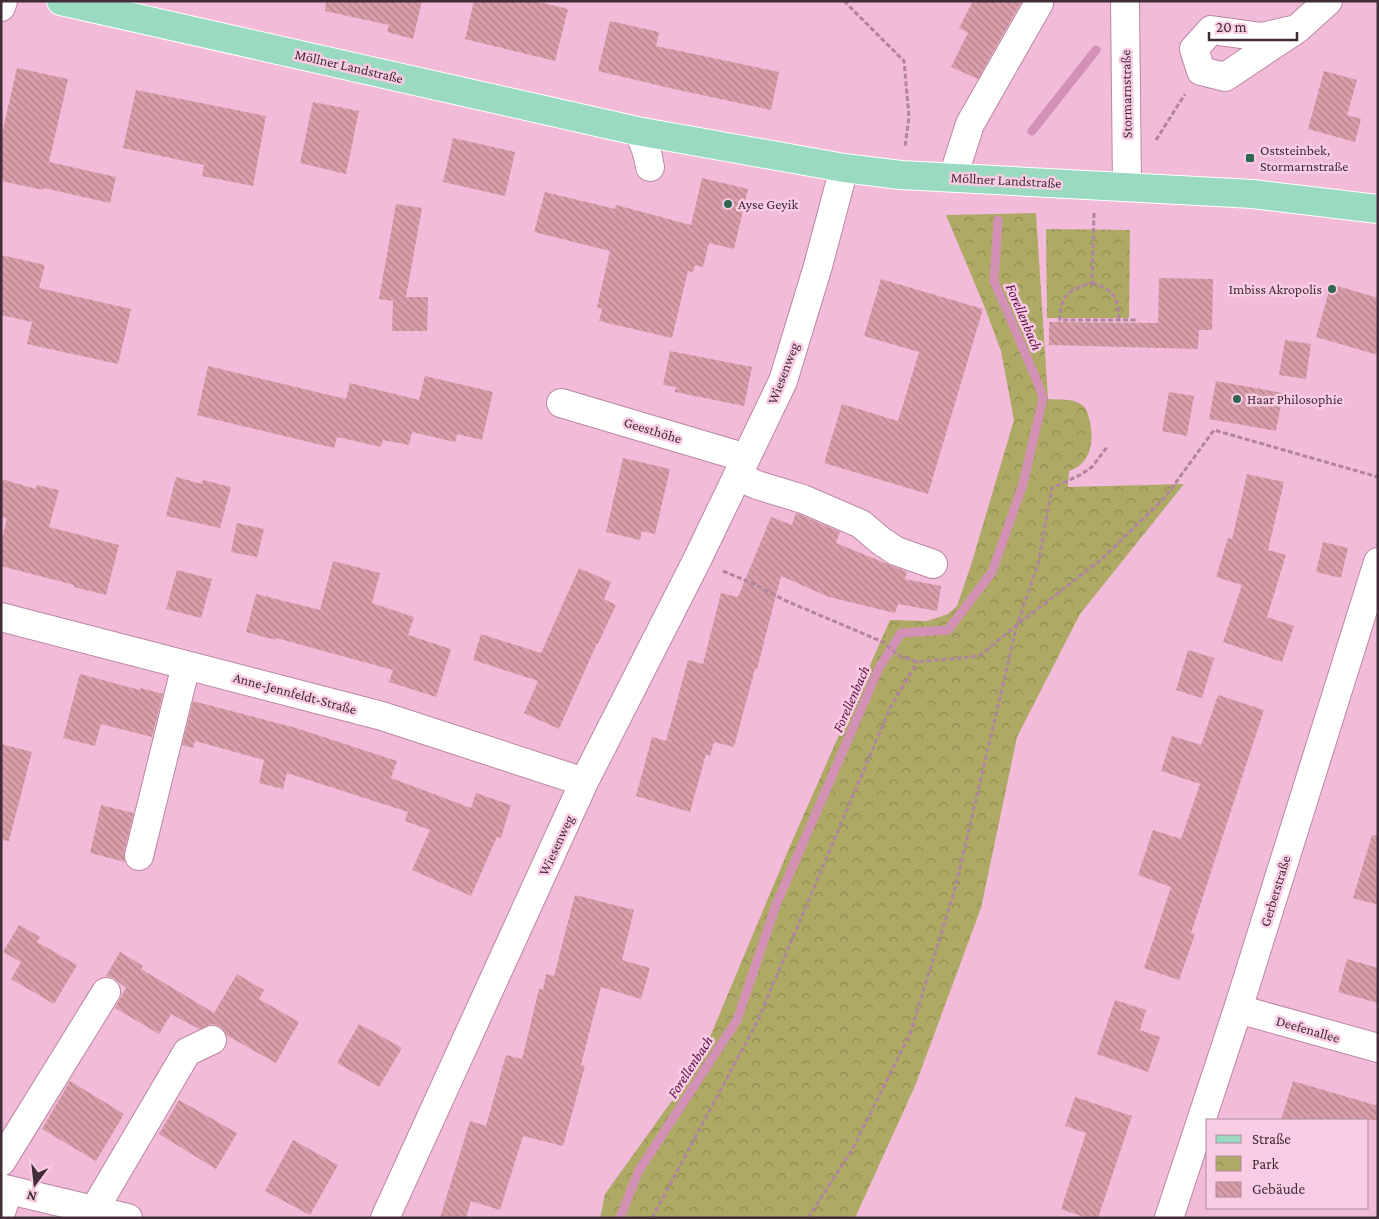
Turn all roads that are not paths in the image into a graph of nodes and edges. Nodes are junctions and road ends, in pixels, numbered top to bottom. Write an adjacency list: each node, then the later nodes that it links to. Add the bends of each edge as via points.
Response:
1 (3, 1): 6 (street)
2 (60, 1): 8 (main road, Möllner Landstraße)
3 (1125, 1): 12 (street, Stormarnstraße)
4 (1328, 1): 7 (street)
5 (1039, 3): 11 (street, via 970,124)
6 (1, 7)
7 (1297, 28): 7 (street, via 1262,37 1212,30 1194,49 1200,71 1225,77)
8 (637, 131): 9 (street, via 648,152); 10 (main road, Möllner Landstraße)
9 (650, 167)
10 (844, 168): 11 (main road, Möllner Landstraße); 15 (street, Wiesenweg, via 809,264 783,381)
11 (953, 177): 12 (main road, Möllner Landstraße)
12 (1127, 186): 13 (main road, Möllner Landstraße, via 1254,194)
13 (1378, 208)
14 (561, 403): 15 (street, Geesthöhe)
15 (746, 473): 17 (street, Geesthöhe, via 861,524 896,551); 20 (street, Wiesenweg, via 697,560)
16 (1378, 562): 23 (street, Gerberstraße)
17 (933, 564)
18 (1, 617): 19 (street, Anne-Jennfeldt-Straße)
19 (186, 665): 20 (street, Anne-Jennfeldt-Straße, via 382,716); 21 (street)
20 (584, 782): 30 (street, Wiesenweg)
21 (139, 856)
22 (106, 992): 26 (street)
23 (1238, 1009): 25 (street, Deefenallee); 31 (street, Gerberstraße)
24 (212, 1040): 28 (street, via 187,1052)
25 (1378, 1048)
26 (1, 1162)
27 (4, 1197): 28 (street)
28 (94, 1210): 29 (street)
29 (128, 1218)
30 (385, 1218)
31 (1169, 1218)

